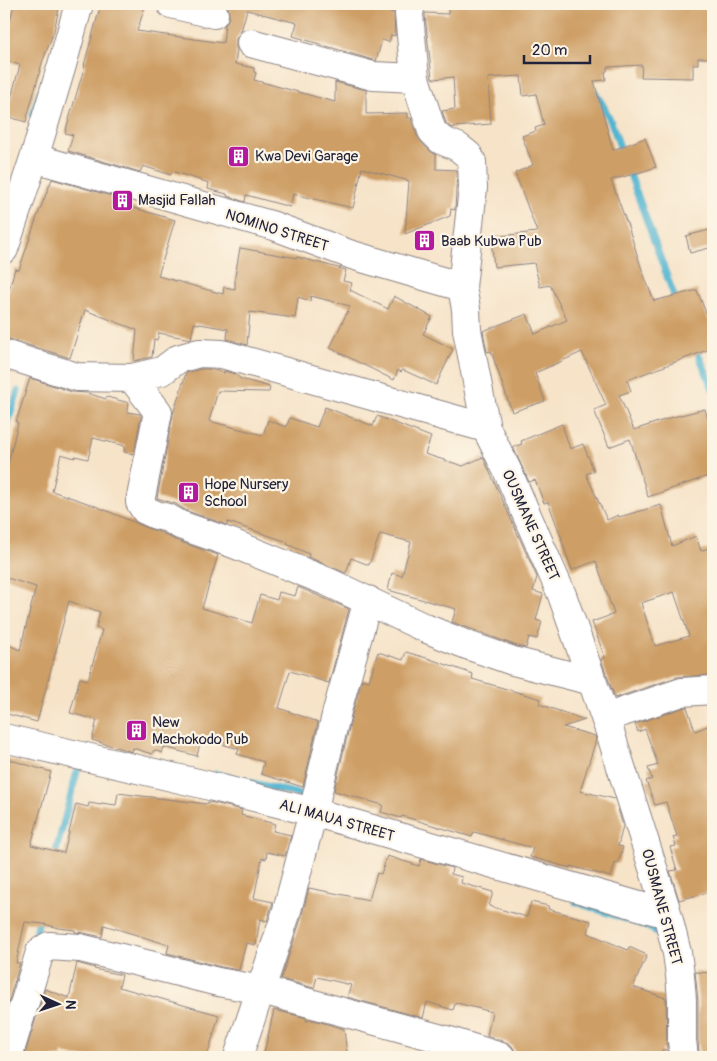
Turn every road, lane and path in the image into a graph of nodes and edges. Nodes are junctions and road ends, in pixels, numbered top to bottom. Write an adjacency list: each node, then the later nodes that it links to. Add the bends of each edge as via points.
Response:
1 (79, 4): 7 (street)
2 (171, 4): 4 (street)
3 (411, 4): 6 (street, OUSMANE STREET, via 409,14)
4 (214, 14)
5 (251, 43): 6 (street, via 373,76)
6 (415, 78): 9 (street, OUSMANE STREET, via 432,131 458,147 472,162)
7 (34, 158): 8 (street); 9 (street, NOMINO STREET, via 274,226 352,255)
8 (4, 249)
9 (462, 287): 12 (street, OUSMANE STREET)
10 (4, 354): 11 (street, via 77,377)
11 (132, 378): 12 (street, via 162,371 178,359 199,353 222,354); 13 (street, via 158,412 140,502 145,510)
12 (486, 428): 14 (street, OUSMANE STREET, via 562,594)
13 (368, 600): 14 (street, via 467,645 513,661); 18 (street)
14 (592, 681): 16 (street, OUSMANE STREET)
15 (713, 690): 16 (street, via 682,692)
16 (605, 718): 19 (street, OUSMANE STREET)
17 (4, 738): 18 (street, ALI MAUA STREET)
18 (313, 812): 19 (street, ALI MAUA STREET); 20 (street)
19 (667, 914): 24 (street, OUSMANE STREET, via 680,975)
20 (262, 990): 21 (street, via 80,948 49,946 40,952); 22 (street); 23 (street)
21 (8, 1057)
22 (238, 1057)
23 (501, 1057)
24 (684, 1057)

